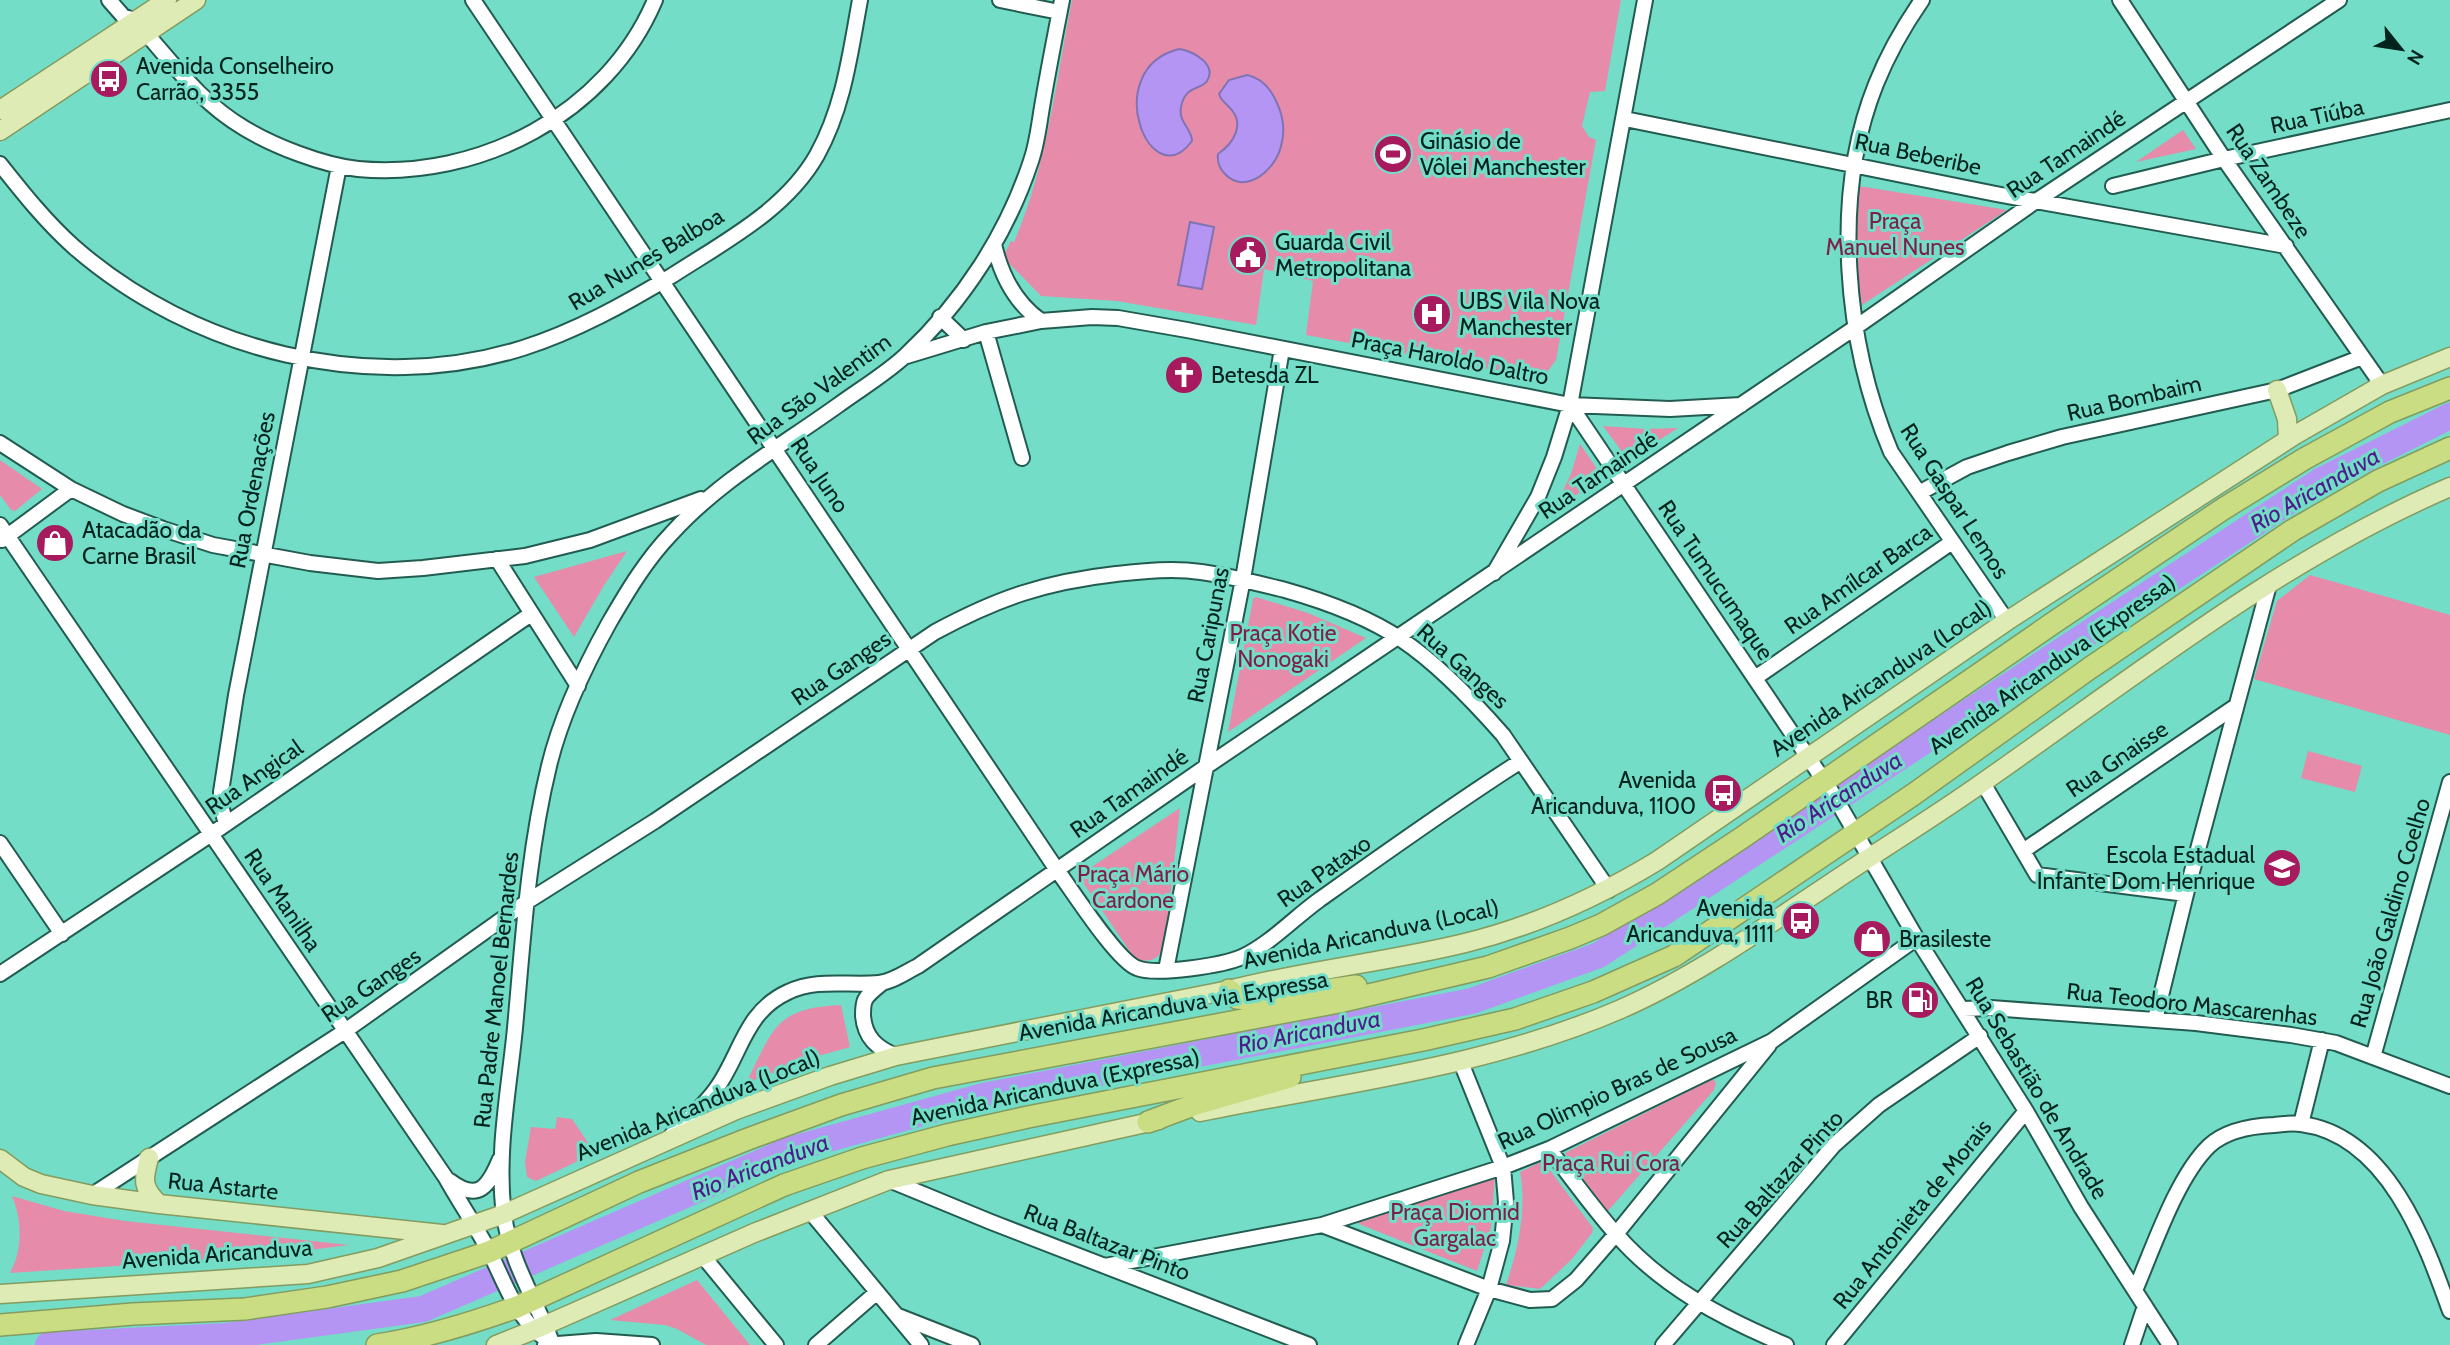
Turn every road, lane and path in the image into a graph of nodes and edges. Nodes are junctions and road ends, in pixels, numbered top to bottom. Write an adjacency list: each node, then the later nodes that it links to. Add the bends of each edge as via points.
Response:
1 (109, 0): 13 (street)
2 (167, 0): 13 (main road)
3 (196, 0): 13 (main road)
4 (473, 0): 18 (street, Rua Juno)
5 (655, 0): 18 (street, via 615,67)
6 (860, 0): 28 (street, Rua Nunes Balboa, via 839,106 816,157 776,205)
7 (1000, 0): 12 (street)
8 (1645, 0): 17 (street, Praça Haroldo Daltro)
9 (1922, 0): 22 (street, Rua Gaspar Lemos, via 1876,83)
10 (2120, 0): 14 (street, Rua Zambeze)
11 (2330, 2): 14 (street, Rua Tamaindé)
12 (1060, 6): 26 (street, Rua São Valentim, via 1033,157)
13 (141, 28): 15 (main road); 19 (main road); 23 (street, via 185,80 222,114 271,142)
14 (2188, 100): 20 (street, Rua Zambeze); 25 (street, Rua Tamaindé)
15 (0, 110)
16 (2450, 110): 20 (street, Rua Tiúba)
17 (1625, 119): 22 (street, Rua Beberibe); 43 (street, Praça Haroldo Daltro)
18 (553, 120): 23 (street, via 524,138 462,161 384,170); 28 (street, Rua Juno)
19 (0, 131)
20 (2224, 159): 24 (street, Rua Tiúba); 27 (street, Rua Zambeze)
21 (0, 164): 38 (street, Rua Nunes Balboa, via 57,231 128,288 229,339)
22 (1855, 164): 25 (street, Rua Beberibe); 31 (street, Rua Gaspar Lemos, via 1848,245)
23 (339, 166): 38 (street, Rua Ordenações)
24 (2113, 186)
25 (2036, 201): 27 (street, Rua Beberibe); 31 (street, Rua Tamaindé)
26 (995, 244): 29 (street, Rua São Valentim); 30 (street, via 1012,292 1028,313)
27 (2286, 246): 36 (street, Rua Zambeze)
28 (662, 281): 38 (street, Rua Nunes Balboa, via 576,328 491,356 392,367); 49 (street, Rua Juno)
29 (940, 317): 33 (street); 35 (street, Rua São Valentim)
30 (1041, 321): 32 (street, Praça Haroldo Daltro); 34 (street, Praça Haroldo Daltro, via 1118,318)
31 (1856, 327): 44 (street, Rua Tamaindé); 55 (street, Rua Gaspar Lemos, via 1882,431)
32 (986, 332): 33 (street, Praça Haroldo Daltro); 50 (street)
33 (964, 340): 35 (street, Praça Haroldo Daltro)
34 (1282, 349): 43 (street, Praça Haroldo Daltro); 63 (street, Rua Caripunas)
35 (905, 356): 49 (street, Rua São Valentim)
36 (2362, 357): 40 (street, Rua Zambeze); 42 (street, Rua Bombaim)
37 (2450, 357): 40 (main road, Avenida Aricanduva (Local))
38 (301, 358): 60 (street, Rua Ordenações)
39 (2450, 374): 45 (highway)
40 (2382, 385): 46 (main road, Avenida Aricanduva (Local))
41 (2450, 388): 45 (highway, Avenida Aricanduva (Expressa))
42 (2277, 390): 46 (main road); 55 (street, Rua Bombaim, via 2062,437 1967,467)
43 (1570, 404): 44 (street, via 1670,409); 52 (street, Rua Tumucumaque); 62 (street, via 1538,498)
44 (1743, 405): 52 (street, Rua Tamaindé)
45 (2390, 412): 77 (highway, Avenida Aricanduva (Expressa), via 2223,509)
46 (2288, 439): 66 (main road, Avenida Aricanduva (Local))
47 (0, 443): 54 (street)
48 (2450, 448): 57 (highway, Avenida Aricanduva (Expressa), via 2378,481)
49 (776, 450): 56 (street, Rua São Valentim); 68 (street, Rua Juno)
50 (1022, 458)
51 (2450, 464): 57 (highway)
52 (1625, 485): 62 (street, Rua Tamaindé); 69 (street, Rua Tumucumaque)
53 (2450, 487): 64 (main road, via 2323,550)
54 (71, 489): 58 (street); 60 (street, via 163,529)
55 (1919, 494): 59 (street, Rua Gaspar Lemos)
56 (709, 496): 61 (street, via 590,540); 70 (street, Rua Padre Manoel Bernardes, via 669,535 637,576)
57 (2294, 530): 79 (highway, Avenida Aricanduva (Expressa))
58 (3, 534): 80 (street, Rua Manilha)
59 (1952, 542): 66 (street, Rua Gaspar Lemos); 69 (street, Rua Amílcar Barca)
60 (263, 554): 61 (street, via 378,571); 78 (street, Rua Ordenações, via 221,792)
61 (497, 559): 65 (street)
62 (1493, 575): 67 (street, Rua Tamaindé)
63 (1242, 579): 67 (street, Rua Ganges, via 1327,604); 68 (street, Rua Ganges, via 1170,570 1066,580 982,608); 74 (street, Rua Caripunas)
64 (2269, 585): 71 (street); 76 (main road)
65 (531, 614): 70 (street); 78 (street, Rua Angical)
66 (2007, 621): 72 (main road, Avenida Aricanduva (Local))
67 (1399, 638): 73 (street, Rua Ganges, via 1482,711); 74 (street, Rua Tamaindé)
68 (910, 649): 86 (street, Rua Juno); 89 (street, Rua Ganges)
69 (1755, 678): 72 (street, Rua Tumucumaque)
70 (578, 686): 89 (street, Rua Padre Manoel Bernardes, via 549,763)
71 (2236, 706): 84 (street, Rua Gnaisse); 88 (street)
72 (1809, 757): 77 (street, Rua Tumucumaque); 87 (main road, Avenida Aricanduva (Local))
73 (1521, 761): 87 (street, Rua Ganges); 93 (street, Rua Pataxo, via 1250,953 1230,962)
74 (1204, 768): 86 (street, Rua Tamaindé); 93 (street, Rua Caripunas)
75 (2450, 782): 81 (street, Rua João Galdino Coelho)
76 (1983, 783): 84 (street); 85 (main road)
77 (1829, 787): 79 (street, Rua Sebastião de Andrade); 94 (highway, Avenida Aricanduva via Expressa, via 1601,925 1530,954)
78 (226, 824): 80 (street, Rua Angical)
79 (1853, 827): 85 (street, Rua Sebastião de Andrade); 104 (highway, Avenida Aricanduva (Expressa), via 1674,956 1515,1019)
80 (211, 835): 90 (street, Rua Angical); 100 (street, Rua Manilha)
81 (2435, 838): 82 (street); 106 (street, Rua João Galdino Coelho)
82 (2450, 842)
83 (0, 843): 90 (street)
84 (2023, 850): 88 (street, via 2034,872 2042,876)
85 (1871, 856): 91 (street, Rua Sebastião de Andrade); 107 (main road, via 1689,975 1623,1008 1557,1035)
86 (1057, 870): 92 (street, Rua Juno); 96 (street, Rua Tamaindé, via 918,966)
87 (1609, 890): 97 (main road, Avenida Aricanduva (Local), via 1535,921 1465,943)
88 (2186, 894): 99 (street)
89 (526, 903): 100 (street, Rua Ganges); 114 (street, Rua Padre Manoel Bernardes)
90 (62, 934): 95 (street, Rua Angical)
91 (1917, 938): 98 (street, Rua Sebastião de Andrade); 103 (street, Rua Olimpio Bras de Sousa)
92 (1136, 968): 93 (street, Rua Pataxo)
93 (1166, 970)
94 (1463, 972): 97 (highway, via 1256,1000 1237,998); 128 (highway, Avenida Aricanduva via Expressa, via 1339,1002 933,1078 841,1105 639,1182)
95 (0, 974)
96 (881, 984): 105 (street, via 866,999 864,1026 870,1040); 112 (street, via 810,985 775,998 743,1035 716,1089)
97 (1228, 990): 105 (main road, Avenida Aricanduva (Local))
98 (1963, 1009): 99 (street, Rua Teodoro Mascarenhas); 101 (street, Rua Sebastião de Andrade)
99 (2155, 1020): 102 (street, Rua Teodoro Mascarenhas)
100 (345, 1031): 115 (street, Rua Ganges); 118 (street, Rua Manilha)
101 (1980, 1036): 109 (street, Rua Sebastião de Andrade); 137 (street, Rua Baltazar Pinto, via 1879,1105 1834,1145)
102 (2322, 1040): 106 (street, Rua Teodoro Mascarenhas); 111 (street)
103 (1772, 1041): 113 (street, Rua Olimpio Bras de Sousa); 126 (street)
104 (1351, 1054): 110 (highway); 136 (highway, Avenida Aricanduva (Expressa), via 1028,1116 862,1158 784,1185)
105 (897, 1056): 112 (main road, Avenida Aricanduva (Local), via 736,1110)
106 (2373, 1057): 108 (street, Rua Teodoro Mascarenhas)
107 (1460, 1060): 110 (main road); 117 (street)
108 (2450, 1086)
109 (2026, 1111): 132 (street, Rua Sebastião de Andrade, via 2081,1207); 154 (street, Rua Antonieta de Morais)
110 (1148, 1122): 119 (main road)
111 (2301, 1124): 132 (street, via 2246,1128 2210,1146 2190,1170); 139 (street, via 2343,1139 2393,1186 2435,1269)
112 (667, 1140): 123 (main road, Avenida Aricanduva (Local))
113 (1549, 1149): 117 (street, Rua Olimpio Bras de Sousa); 126 (street)
114 (502, 1156): 118 (street, via 483,1188 465,1190); 123 (street, Rua Padre Manoel Bernardes)
115 (149, 1158): 120 (street, Rua Ganges); 121 (main road, via 145,1186)
116 (0, 1159): 120 (main road, Rua Astarte, via 32,1180)
117 (1503, 1167): 124 (street, Rua Olimpio Bras de Sousa); 133 (street, via 1503,1241)
118 (446, 1178): 125 (street, Rua Manilha)
119 (889, 1180): 122 (main road); 131 (street, Rua Baltazar Pinto)
120 (92, 1195): 121 (main road, Rua Astarte)
121 (159, 1204): 127 (main road, Rua Astarte)
122 (809, 1210): 129 (main road); 134 (street)
123 (504, 1214): 125 (main road, Avenida Aricanduva (Local)); 128 (street, Rua Padre Manoel Bernardes)
124 (1322, 1225): 131 (street, Rua Olimpio Bras de Sousa); 133 (street)
125 (474, 1226): 127 (main road, Avenida Aricanduva); 130 (street, Rua Manilha)
126 (1616, 1234): 133 (street, via 1576,1280 1552,1299 1530,1300); 137 (street, via 1648,1266)
127 (449, 1235): 135 (main road, Avenida Aricanduva, via 307,1275)
128 (513, 1251): 130 (highway); 136 (street, Rua Padre Manoel Bernardes)
129 (702, 1255): 142 (main road); 146 (street)
130 (493, 1259): 136 (street, Rua Manilha); 141 (highway, via 327,1297 245,1309)
131 (1105, 1266): 150 (street, Rua Baltazar Pinto)
132 (2136, 1288): 138 (street, Rua Sebastião de Andrade)
133 (1489, 1289): 151 (street)
134 (876, 1293): 140 (street); 147 (street)
135 (0, 1294)
136 (521, 1296): 142 (street); 143 (highway, Avenida Aricanduva (Expressa), via 472,1322)
137 (1700, 1304): 152 (street, Rua Baltazar Pinto); 153 (street)
138 (2145, 1306): 155 (street); 156 (street, Rua Sebastião de Andrade)
139 (2450, 1311)
140 (897, 1315): 148 (street); 149 (street)
141 (0, 1325)
142 (546, 1338): 144 (main road); 145 (street)
143 (377, 1345)
144 (496, 1345)
145 (652, 1345)
146 (776, 1345)
147 (816, 1345)
148 (921, 1345)
149 (972, 1345)
150 (1309, 1345)
151 (1466, 1345)
152 (1663, 1345)
153 (1786, 1345)
154 (1834, 1345)
155 (2132, 1345)
156 (2170, 1345)

